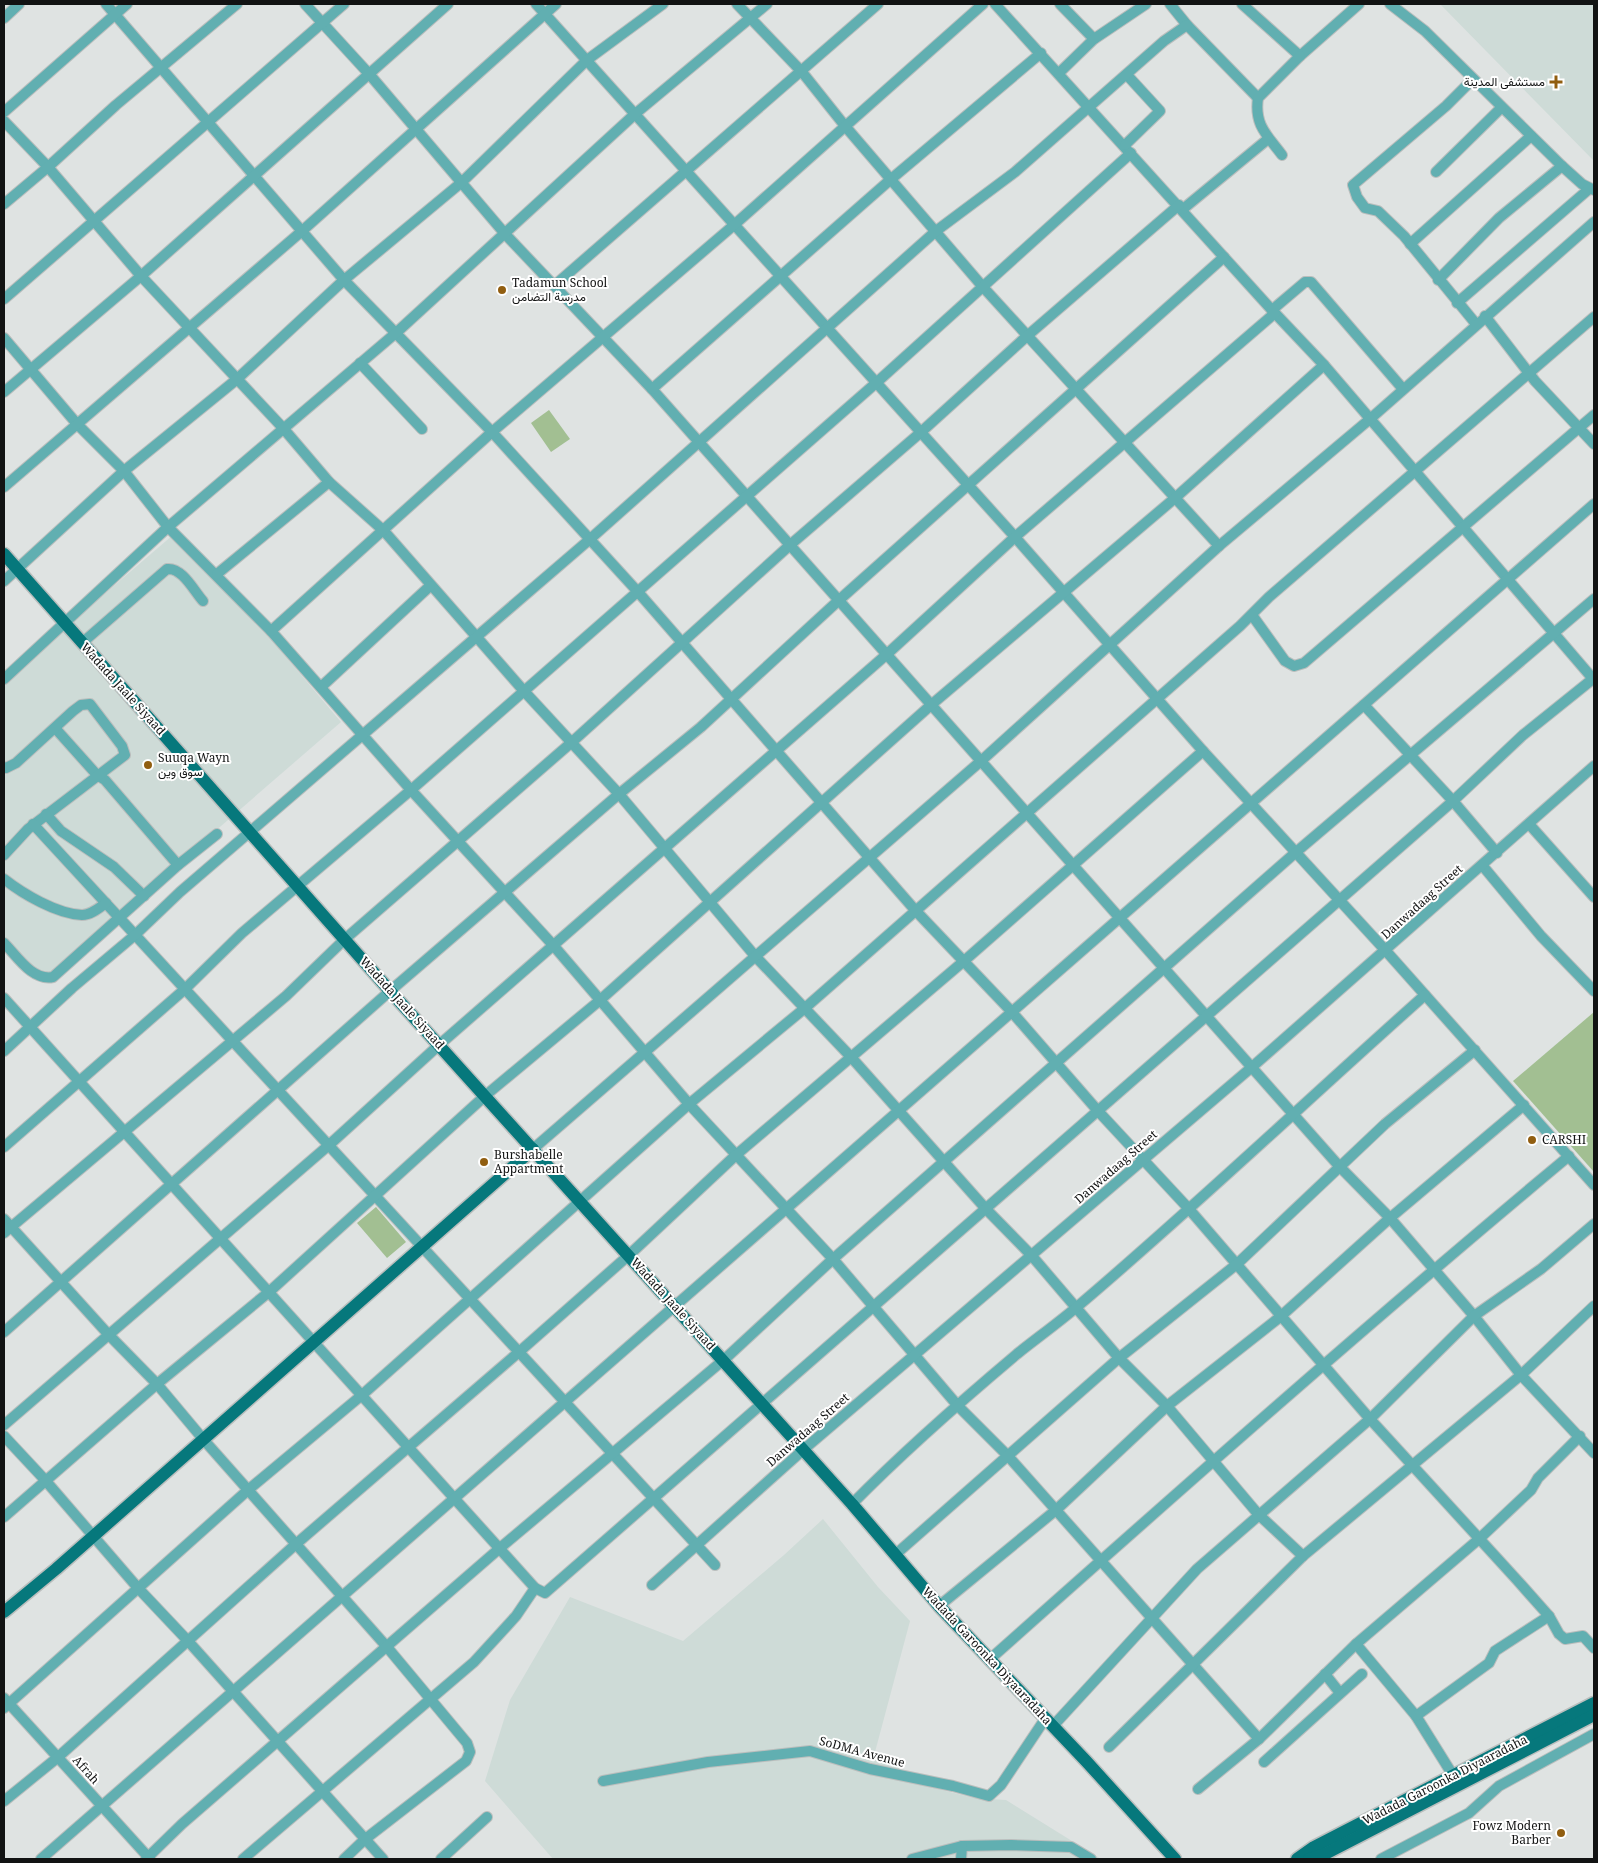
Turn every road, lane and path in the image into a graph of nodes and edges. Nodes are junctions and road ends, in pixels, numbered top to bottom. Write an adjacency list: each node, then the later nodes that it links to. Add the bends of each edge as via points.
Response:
1 (19, 4): 24 (street)
2 (106, 4): 23 (street)
3 (127, 4): 23 (street)
4 (237, 4): 32 (street)
5 (305, 4): 26 (street)
6 (344, 4): 26 (street)
7 (448, 4): 35 (street)
8 (536, 4): 22 (street)
9 (556, 4): 22 (street)
10 (663, 4): 31 (street)
11 (737, 4): 25 (street)
12 (767, 4): 25 (street)
13 (878, 4): 33 (street)
14 (983, 4): 45 (street)
15 (995, 4): 29 (street)
16 (1060, 4): 28 (street)
17 (1144, 4): 28 (street)
18 (1170, 4): 27 (street)
19 (1242, 4): 30 (street)
20 (1359, 4): 30 (street)
21 (1390, 4): 37 (street, via 1425,31)
22 (545, 13): 31 (street); 46 (street)
23 (115, 14): 32 (street); 41 (street)
24 (4, 18)
25 (750, 18): 33 (street); 42 (street)
26 (323, 23): 35 (street); 44 (street)
27 (1186, 25): 36 (street); 38 (street)
28 (1094, 39): 34 (street)
29 (1041, 53): 34 (street); 56 (street)
30 (1300, 56): 38 (street)
31 (587, 60): 42 (street); 57 (street)
32 (162, 66): 44 (street); 52 (street)
33 (802, 72): 45 (street); 53 (street)
34 (1059, 73): 39 (street)
35 (370, 75): 46 (street); 55 (street)
36 (1128, 75): 39 (street); 49 (street, via 1160,111)
37 (1472, 80): 40 (street); 67 (street, via 1353,185 1365,208 1378,211)
38 (1258, 98): 48 (street, via 1258,121)
39 (1088, 107): 49 (street); 65 (street, via 1015,172)
40 (1501, 108): 47 (street); 54 (street)
41 (4, 112)
42 (635, 114): 53 (street); 66 (street)
43 (4, 121): 52 (street)
44 (208, 122): 55 (street); 61 (street)
45 (845, 126): 56 (street); 63 (street)
46 (417, 129): 57 (street); 64 (street)
47 (1531, 136): 51 (street); 67 (street)
48 (1268, 139): 50 (street); 60 (street)
49 (1128, 149): 60 (street); 74 (street)
50 (1282, 155)
51 (1562, 166): 58 (street); 72 (street, via 1499,218)
52 (48, 167): 59 (street); 61 (street)
53 (685, 172): 63 (street); 73 (street)
54 (1436, 172)
55 (254, 177): 64 (street); 70 (street)
56 (890, 180): 65 (street); 69 (street)
57 (462, 182): 66 (street); 71 (street)
58 (1592, 189): 76 (street)
59 (4, 204)
60 (1181, 207): 68 (street); 84 (street)
61 (93, 222): 70 (street); 75 (street)
62 (1594, 222): 78 (street)
63 (734, 225): 69 (street); 85 (street)
64 (302, 231): 71 (street); 81 (street)
65 (936, 231): 74 (street); 82 (street)
66 (506, 235): 73 (street); 83 (street)
67 (1410, 244): 72 (street)
68 (1224, 257): 77 (street); 94 (street)
69 (780, 275): 82 (street); 93 (street)
70 (141, 276): 81 (street); 89 (street)
71 (344, 280): 83 (street); 91 (street)
72 (1438, 280): 76 (street)
73 (555, 285): 85 (street)
74 (983, 287): 84 (street); 92 (street)
75 (4, 299)
76 (1457, 303): 80 (street)
77 (1273, 312): 88 (street); 95 (street, via 1305,282 1310,282); 105 (street)
78 (1485, 316): 80 (street); 90 (street)
79 (1594, 317): 90 (street)
80 (1476, 324): 95 (street)
81 (188, 327): 91 (street); 99 (street)
82 (826, 329): 92 (street); 106 (street)
83 (397, 332): 87 (street); 103 (street)
84 (1027, 336): 94 (street); 104 (street)
85 (603, 337): 93 (street); 103 (street)
86 (4, 338): 89 (street)
87 (360, 363): 100 (street); 102 (street)
88 (1324, 365): 98 (street); 114 (street)
89 (30, 369): 96 (street); 99 (street)
90 (1529, 373): 101 (street); 109 (street)
91 (236, 380): 100 (street); 108 (street)
92 (876, 383): 104 (street); 113 (street)
93 (652, 389): 106 (street)
94 (1076, 389): 105 (street); 111 (street)
95 (1403, 389): 98 (street)
96 (4, 392)
97 (1594, 415): 101 (street)
98 (1370, 419): 109 (street); 122 (street)
99 (77, 424): 108 (street); 112 (street)
100 (282, 428): 110 (street); 117 (street)
101 (1580, 428): 107 (street); 116 (street)
102 (422, 429)
103 (492, 432): 118 (street); 120 (street)
104 (920, 433): 111 (street); 121 (street)
105 (1125, 441): 114 (street); 119 (street)
106 (699, 442): 113 (street); 120 (street)
107 (1594, 444)
108 (124, 471): 117 (street); 124 (street)
109 (1414, 472): 116 (street); 134 (street)
110 (329, 482): 118 (street); 125 (street)
111 (967, 486): 119 (street); 133 (street)
112 (4, 487)
113 (747, 496): 121 (street); 129 (street)
114 (1175, 498): 122 (street); 130 (street)
115 (1594, 504): 126 (street)
116 (1464, 526): 126 (street); 134 (street, via 1300,666 1285,661)
117 (168, 527): 125 (street); 135 (street)
118 (384, 531): 128 (street); 136 (street)
119 (1015, 537): 130 (street); 142 (street)
120 (589, 540): 129 (street); 138 (street)
121 (790, 545): 133 (street); 140 (street)
122 (1219, 546): 141 (street)
123 (4, 554): 124 (main road, Wadada Jaale Siyaad)
124 (17, 568): 127 (street); 135 (main road, Wadada Jaale Siyaad)
125 (217, 574): 136 (street)
126 (1509, 580): 137 (street); 150 (street)
127 (4, 581)
128 (430, 586): 138 (street); 145 (street)
129 (638, 592): 140 (street); 146 (street)
130 (1063, 592): 141 (street); 149 (street)
131 (1594, 599): 137 (street)
132 (203, 601): 139 (street, via 179,573 167,569)
133 (838, 601): 142 (street); 148 (street)
134 (1252, 615): 147 (street)
135 (64, 622): 139 (main road, Wadada Jaale Siyaad); 143 (street)
136 (271, 631): 145 (street)
137 (1554, 634): 144 (street); 156 (street)
138 (475, 637): 146 (street); 152 (street)
139 (82, 643): 170 (main road, Wadada Jaale Siyaad)
140 (683, 643): 148 (street); 153 (street)
141 (1110, 645): 147 (street); 157 (street)
142 (886, 655): 149 (street); 154 (street)
143 (4, 679)
144 (1594, 679): 163 (street, via 1523,736)
145 (321, 687): 152 (street)
146 (522, 690): 153 (street); 161 (street)
147 (1157, 698): 155 (street); 167 (street)
148 (732, 700): 154 (street); 162 (street)
149 (932, 705): 157 (street); 165 (street)
150 (1364, 705): 156 (street); 164 (street)
151 (55, 728): 159 (street, via 16,763); 160 (street); 160 (street, via 81,704 90,704 122,746 125,755)
152 (362, 733): 161 (street); 170 (street)
153 (572, 742): 162 (street); 172 (street)
154 (775, 750): 165 (street); 173 (street)
155 (1203, 751): 164 (street); 178 (street)
156 (1410, 757): 163 (street); 174 (street)
157 (981, 761): 167 (street); 177 (street)
158 (1594, 766): 169 (street, Danwadaag Street)
159 (4, 767)
160 (97, 775): 166 (street); 179 (street, via 105,780)
161 (411, 790): 172 (street); 182 (street)
162 (619, 794): 173 (street); 183 (street)
163 (1453, 801): 175 (street); 186 (street)
164 (1250, 803): 174 (street); 191 (street)
165 (821, 804): 177 (street); 187 (street)
166 (46, 814): 168 (street); 184 (street, via 61,831 114,867)
167 (1027, 815): 178 (street); 189 (street)
168 (34, 824): 176 (street); 188 (street)
169 (1529, 824): 175 (street, Danwadaag Street); 185 (street)
170 (250, 832): 182 (main road, Wadada Jaale Siyaad); 192 (street)
171 (217, 834): 179 (street)
172 (458, 841): 183 (street); 193 (street)
173 (665, 850): 187 (street); 195 (street)
174 (1295, 853): 186 (street); 199 (street)
175 (1496, 853): 180 (street, Danwadaag Street)
176 (4, 856)
177 (869, 856): 189 (street); 197 (street)
178 (1072, 864): 191 (street); 198 (street)
179 (178, 865): 184 (street)
180 (1482, 865): 196 (street, Danwadaag Street); 202 (street, via 1541,936)
181 (4, 879): 188 (street, via 41,902 72,913 92,913)
182 (298, 885): 193 (main road, Wadada Jaale Siyaad); 200 (street)
183 (505, 893): 195 (street); 201 (street)
184 (144, 896): 190 (street)
185 (1594, 897)
186 (1339, 900): 196 (street); 208 (street)
187 (711, 902): 197 (street); 205 (street)
188 (106, 903): 190 (street)
189 (915, 910): 198 (street); 206 (street)
190 (119, 917): 192 (street); 194 (street, via 53,977 36,976)
191 (1119, 917): 199 (street); 207 (street)
192 (135, 935): 200 (street); 209 (street)
193 (345, 939): 201 (main road, Wadada Jaale Siyaad); 210 (street, via 286,996)
194 (4, 943)
195 (553, 945): 205 (street); 211 (street)
196 (1386, 951): 203 (street); 217 (street, Danwadaag Street)
197 (755, 956): 206 (street); 214 (street)
198 (964, 961): 207 (street); 215 (street)
199 (1166, 967): 208 (street); 216 (street)
200 (185, 989): 210 (street); 218 (street)
201 (390, 991): 211 (main road, Wadada Jaale Siyaad); 219 (street)
202 (1594, 991)
203 (1425, 995): 212 (street); 225 (street)
204 (4, 998): 209 (street)
205 (599, 1001): 214 (street); 220 (street)
206 (805, 1008): 215 (street); 221 (street)
207 (1011, 1011): 216 (street); 223 (street)
208 (1208, 1016): 217 (street); 224 (street)
209 (31, 1028): 213 (street); 218 (street)
210 (232, 1040): 219 (street); 226 (street)
211 (439, 1045): 220 (main road, Wadada Jaale Siyaad); 227 (street)
212 (1475, 1050): 222 (street); 234 (street)
213 (4, 1051)
214 (644, 1052): 221 (street); 229 (street)
215 (851, 1058): 223 (street); 230 (street)
216 (1056, 1063): 224 (street); 232 (street)
217 (1252, 1067): 225 (street); 233 (street, Danwadaag Street)
218 (80, 1082): 226 (street); 228 (street)
219 (278, 1090): 227 (street); 235 (street)
220 (486, 1095): 229 (main road, Wadada Jaale Siyaad); 237 (street)
221 (689, 1104): 230 (street); 238 (street)
222 (1524, 1105): 231 (street); 242 (street)
223 (898, 1110): 232 (street); 239 (street)
224 (1098, 1111): 233 (street); 240 (street)
225 (1293, 1112): 234 (street); 241 (street)
226 (125, 1132): 235 (street); 244 (street)
227 (329, 1145): 237 (street); 245 (street)
228 (4, 1147)
229 (533, 1149): 238 (main road, Wadada Jaale Siyaad); 246 (main road)
230 (736, 1155): 239 (street); 247 (street)
231 (1569, 1156): 236 (street); 251 (street)
232 (944, 1161): 240 (street); 249 (street)
233 (1142, 1161): 241 (street); 248 (street, Danwadaag Street)
234 (1340, 1166): 242 (street); 250 (street)
235 (173, 1185): 245 (street); 252 (street)
236 (1594, 1185)
237 (376, 1196): 246 (street); 253 (street)
238 (580, 1202): 247 (main road, Wadada Jaale Siyaad); 254 (street)
239 (787, 1208): 249 (street); 255 (street)
240 (986, 1209): 248 (street); 257 (street)
241 (1189, 1209): 250 (street); 258 (street)
242 (1390, 1218): 251 (street); 260 (street)
243 (1594, 1224): 259 (street, via 1541,1269)
244 (6, 1227): 252 (street)
245 (220, 1237): 253 (street); 262 (street)
246 (422, 1246): 254 (street); 263 (main road)
247 (629, 1255): 255 (main road, Wadada Jaale Siyaad); 264 (street)
248 (1032, 1256): 258 (street); 265 (street, Danwadaag Street)
249 (833, 1259): 257 (street); 267 (street)
250 (1236, 1264): 260 (street); 266 (street)
251 (1433, 1269): 259 (street); 268 (street)
252 (60, 1281): 261 (street); 262 (street)
253 (269, 1292): 263 (street); 270 (street)
254 (470, 1298): 264 (street); 271 (street)
255 (674, 1306): 267 (main road, Wadada Jaale Siyaad); 272 (street)
256 (1594, 1306): 269 (street)
257 (874, 1307): 265 (street); 273 (street)
258 (1077, 1308): 266 (street); 274 (street)
259 (1474, 1316): 269 (street); 276 (street)
260 (1280, 1317): 268 (street); 275 (street)
261 (4, 1332)
262 (108, 1334): 270 (street); 277 (street)
263 (314, 1341): 271 (street); 280 (main road)
264 (519, 1352): 272 (street); 281 (street)
265 (915, 1356): 274 (street); 282 (street, Danwadaag Street)
266 (1119, 1358): 275 (street); 285 (street)
267 (723, 1361): 273 (main road, Wadada Jaale Siyaad); 283 (street)
268 (1326, 1365): 276 (street); 286 (street)
269 (1520, 1375): 279 (street); 287 (street)
270 (157, 1384): 280 (street); 288 (street)
271 (362, 1395): 281 (street); 289 (street)
272 (566, 1402): 283 (street); 291 (street)
273 (762, 1404): 282 (main road, Wadada Jaale Siyaad); 290 (street)
274 (958, 1406): 285 (street); 292 (street)
275 (1167, 1406): 286 (street); 293 (street)
276 (1370, 1419): 287 (street); 294 (street)
277 (4, 1425)
278 (4, 1436): 288 (street)
279 (1580, 1436): 284 (street); 297 (street, via 1538,1478 1531,1490)
280 (202, 1439): 289 (street); 296 (main road)
281 (409, 1447): 291 (street); 298 (street)
282 (803, 1450): 292 (main road, Wadada Garoonka Diyaaradaha); 299 (street, Danwadaag Street)
283 (612, 1453): 290 (street); 300 (street)
284 (1594, 1453)
285 (1008, 1456): 293 (street); 301 (street)
286 (1214, 1462): 294 (street); 303 (street)
287 (1413, 1466): 297 (street); 302 (street)
288 (45, 1480): 295 (street); 296 (street)
289 (248, 1490): 298 (street); 306 (street)
290 (654, 1498): 299 (street); 307 (street, via 545,1593)
291 (456, 1499): 300 (street); 308 (street)
292 (852, 1504): 301 (main road, Wadada Garoonka Diyaaradaha)
293 (1056, 1510): 303 (street); 309 (street)
294 (1258, 1514): 302 (street); 312 (street, via 1197,1569)
295 (4, 1517)
296 (92, 1535): 306 (street); 310 (main road)
297 (1479, 1539): 311 (street); 314 (street)
298 (296, 1544): 308 (street); 313 (street)
299 (698, 1546): 304 (street); 305 (street, Danwadaag Street)
300 (500, 1548): 307 (street); 315 (street)
301 (896, 1554): 309 (main road, Wadada Garoonka Diyaaradaha)
302 (1303, 1556): 318 (street)
303 (1099, 1560): 312 (street); 317 (street)
304 (715, 1565)
305 (652, 1585)
306 (138, 1588): 313 (street); 324 (street)
307 (535, 1588): 323 (street, via 516,1616 474,1662)
308 (342, 1596): 315 (street); 321 (street)
309 (939, 1606): 317 (main road, Wadada Garoonka Diyaaradaha)
310 (4, 1612)
311 (1549, 1616): 316 (street, via 1565,1639 1582,1636); 327 (street, via 1495,1651 1489,1663)
312 (1153, 1618): 318 (street); 328 (street)
313 (188, 1641): 321 (street); 333 (street)
314 (1356, 1644): 319 (street); 327 (street)
315 (387, 1647): 323 (street); 331 (street)
316 (1594, 1648)
317 (989, 1660): 328 (main road, Wadada Garoonka Diyaaradaha)
318 (1194, 1665): 330 (street); 332 (street)
319 (1325, 1674): 322 (street); 330 (street)
320 (1362, 1674): 322 (street)
321 (233, 1692): 331 (street); 340 (street)
322 (1340, 1693): 334 (street)
323 (429, 1700): 338 (street); 342 (street, via 467,1743 470,1750 468,1759)
324 (5, 1703): 333 (street, Afrah)
325 (1594, 1703): 335 (main road, Wadada Garoonka Diyaaradaha)
326 (1594, 1715): 355 (main road, Wadada Garoonka Diyaaradaha, via 1325,1854)
327 (1416, 1716): 335 (street)
328 (1049, 1723): 336 (street, SoDMA Avenue, via 994,1794 989,1796 870,1769 810,1751 708,1762); 353 (main road, Wadada Garoonka Diyaaradaha)
329 (1594, 1734): 356 (street, via 1500,1786 1469,1813)
330 (1259, 1739): 337 (street)
331 (278, 1742): 338 (street); 345 (street, via 182,1824)
332 (1109, 1747)
333 (57, 1758): 339 (street); 340 (street, Afrah)
334 (1264, 1762)
335 (1454, 1777): 354 (main road, Wadada Garoonka Diyaaradaha, via 1314,1847)
336 (603, 1781)
337 (1198, 1789)
338 (324, 1792): 342 (street); 346 (street)
339 (4, 1801)
340 (101, 1806): 344 (street); 345 (street, Afrah)
341 (488, 1817): 349 (street)
342 (364, 1840): 347 (street); 348 (street)
343 (962, 1846): 350 (street); 351 (street); 352 (street, via 1071,1847)
344 (41, 1859)
345 (148, 1859)
346 (243, 1859)
347 (344, 1859)
348 (383, 1859)
349 (441, 1859)
350 (912, 1859)
351 (961, 1859)
352 (1091, 1859)
353 (1175, 1859)
354 (1297, 1859)
355 (1308, 1859)
356 (1381, 1859)

